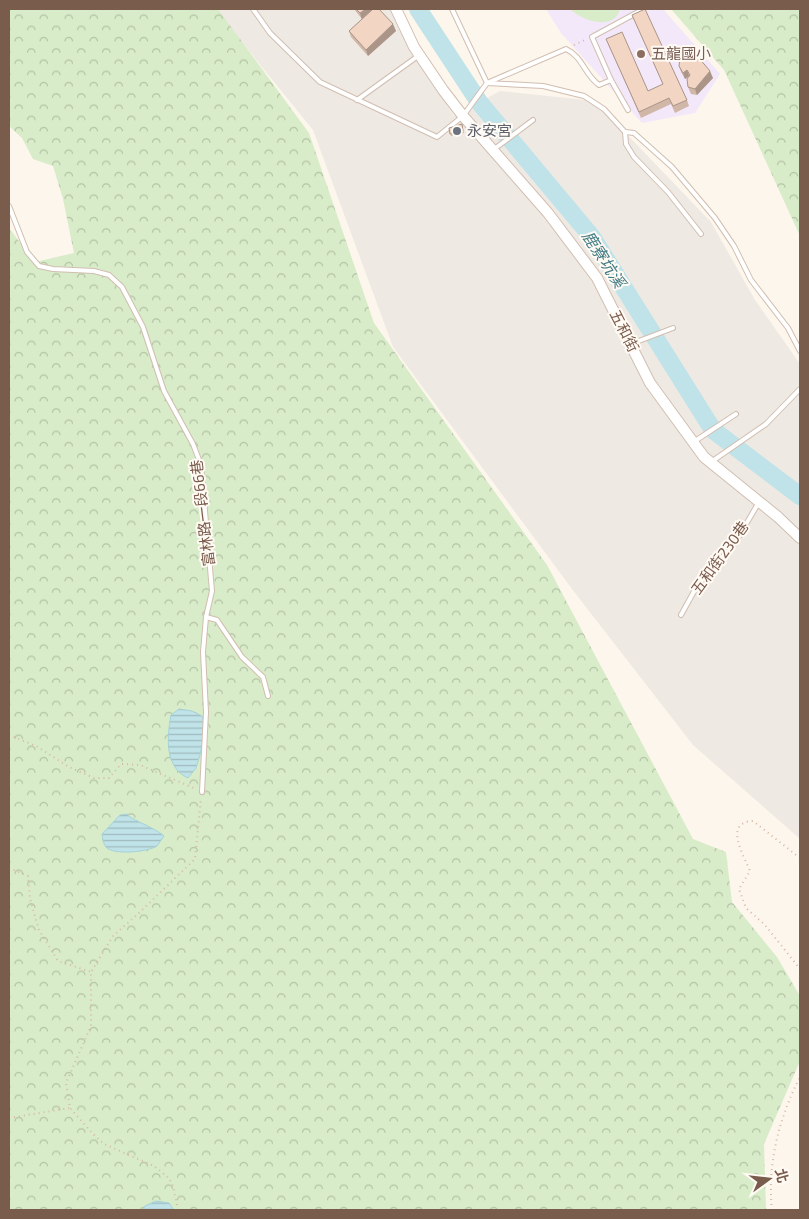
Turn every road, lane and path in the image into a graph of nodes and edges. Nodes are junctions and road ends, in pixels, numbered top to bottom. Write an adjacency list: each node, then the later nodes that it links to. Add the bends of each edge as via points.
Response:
1 (253, 9): 10 (lane, via 270,33 320,82)
2 (396, 9): 7 (street, 五和街)
3 (452, 9): 9 (lane)
4 (639, 9): 5 (lane)
5 (592, 37): 6 (path); 8 (lane)
6 (566, 48): 8 (lane, via 576,54 591,79 600,85); 9 (lane)
7 (420, 55): 10 (lane); 12 (street, 五和街)
8 (611, 80): 11 (lane)
9 (487, 83): 12 (lane); 14 (lane, via 543,86 584,96 604,109)
10 (356, 100): 12 (lane, via 438,137)
11 (628, 110)
12 (463, 116): 15 (street, 五和街)
13 (533, 120): 15 (lane)
14 (625, 132): 17 (lane, via 626,144 634,157); 20 (lane, via 634,133 672,167 715,218 751,280 788,328)
15 (493, 150): 19 (street, 五和街, via 548,213 597,278)
16 (9, 206): 28 (lane, 富林路一段66巷, via 27,252 39,266 109,275 126,293 143,327 164,391 201,465 212,591)
17 (702, 234)
18 (674, 328): 19 (lane)
19 (631, 344): 23 (street, 五和街, via 650,382)
20 (800, 351)
21 (800, 389): 24 (lane, via 758,429)
22 (736, 414): 23 (lane)
23 (693, 443): 25 (street, 五和街, via 704,457)
24 (711, 462)
25 (759, 502): 26 (street, 五和街); 27 (lane, 五和街230巷, via 735,543 697,586)
26 (800, 538)
27 (681, 615)
28 (206, 617): 29 (lane, via 217,620 242,657 263,677); 31 (lane, 富林路一段66巷)
29 (268, 696)
30 (9, 735): 31 (path, via 94,778 109,778 121,764 140,765)
31 (202, 792): 35 (path, via 194,859 113,936)
32 (800, 858): 34 (path, via 753,821 745,821 738,827 736,836 750,871 739,889 746,908)
33 (9, 868): 35 (path, via 28,876 30,899 39,930 58,961)
34 (800, 970)
35 (91, 972): 37 (path, via 91,1026 66,1083)
36 (800, 1077): 40 (path, via 790,1097 773,1152)
37 (70, 1108): 38 (path); 39 (path, via 104,1144 154,1166 168,1178)
38 (9, 1118)
39 (178, 1210)
40 (772, 1210)

